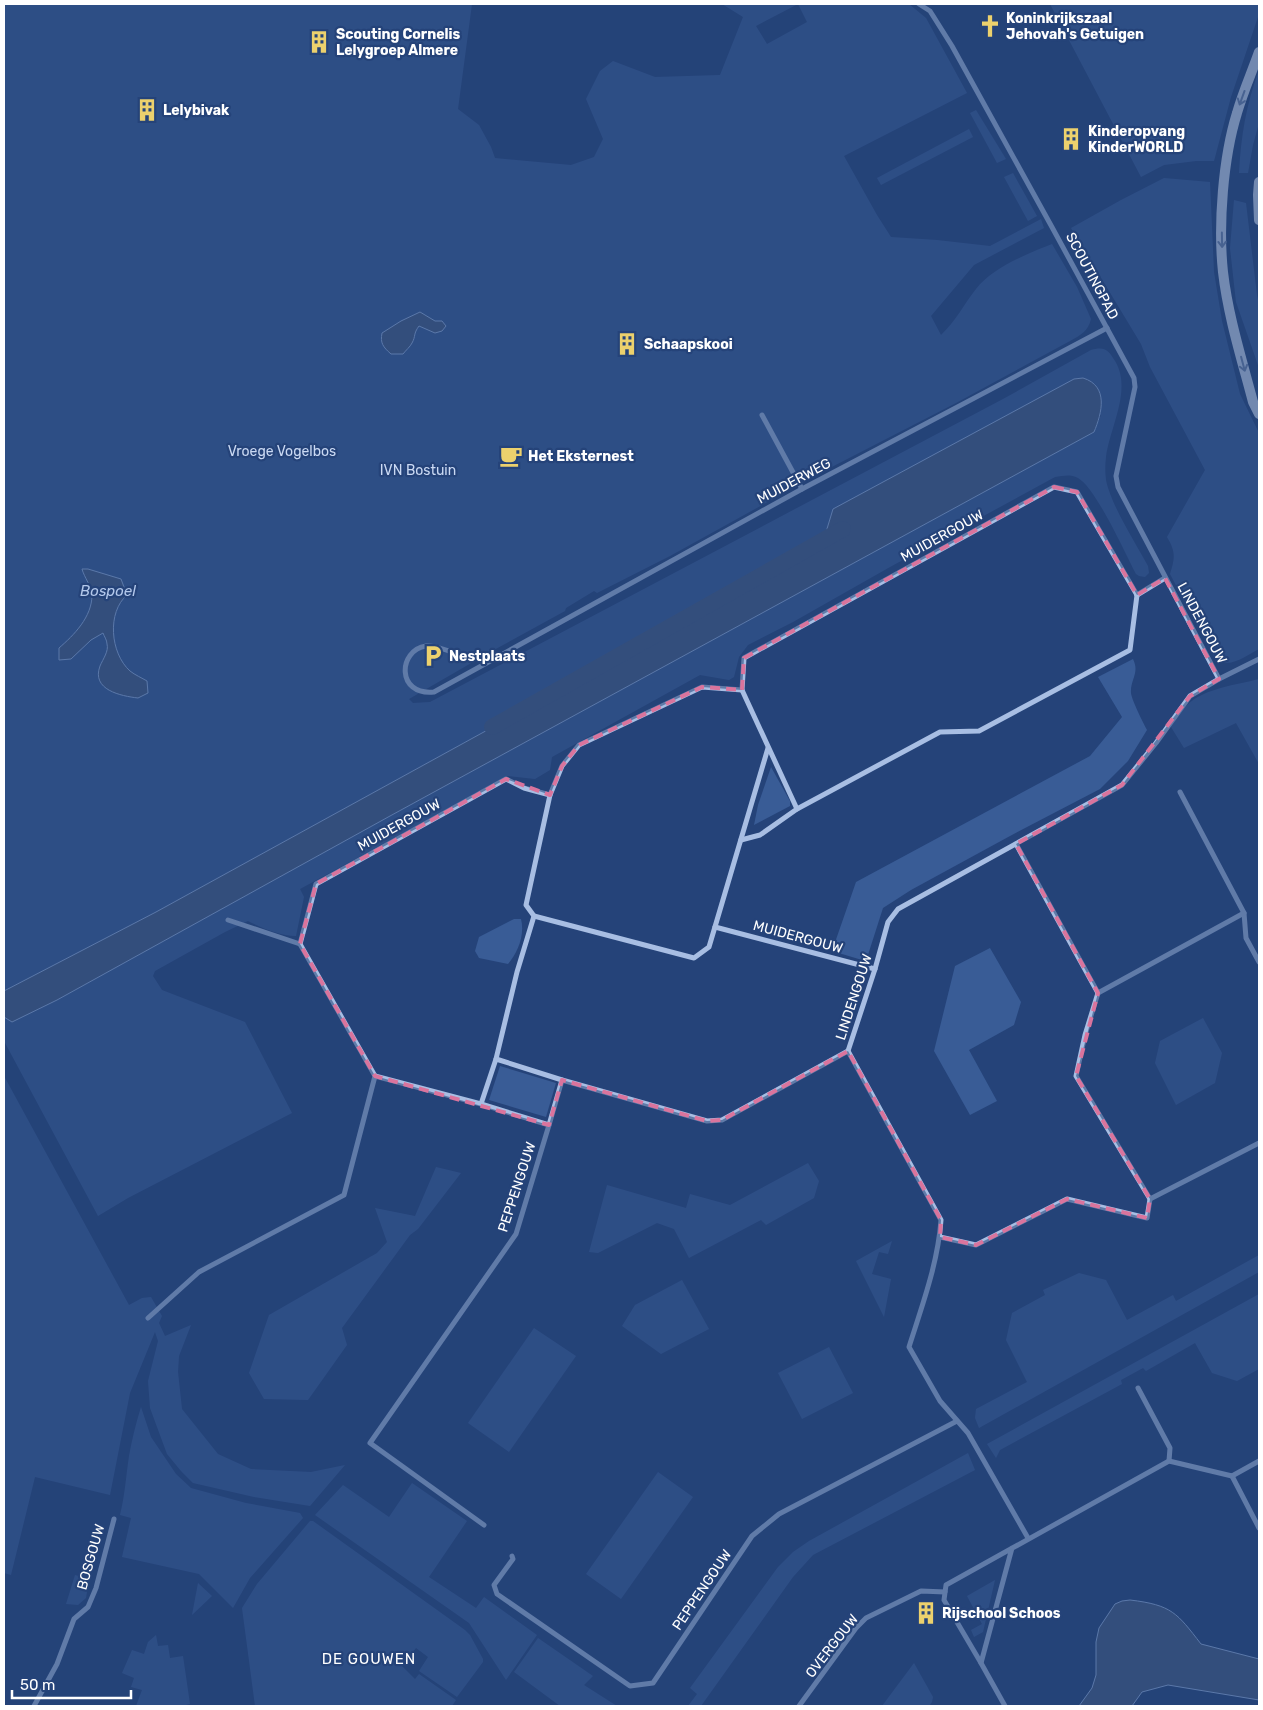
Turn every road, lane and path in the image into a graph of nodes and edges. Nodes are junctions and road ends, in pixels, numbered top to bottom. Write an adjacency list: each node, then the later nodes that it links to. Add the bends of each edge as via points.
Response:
1 (919, 4): 5 (street, SCOUTINGPAD, via 930,11 952,46)
2 (1259, 52): 6 (main road, one-way to 6, via 1236,114 1223,191 1223,272 1230,317)
3 (1259, 182): 4 (main road)
4 (1259, 220)
5 (1107, 328): 8 (street, MUIDERWEG); 9 (street, SCOUTINGPAD, via 1134,378 1135,387 1116,476 1118,487)
6 (1259, 414)
7 (762, 415): 8 (street)
8 (802, 489): 12 (street, MUIDERWEG)
9 (1166, 578): 10 (street); 13 (street, LINDENGOUW)
10 (1137, 595): 14 (street, MUIDERGOUW, via 1077,492 1054,487 744,658); 18 (street, via 1130,650 979,731 940,732)
11 (1259, 659): 13 (street, LINDENGOUW)
12 (494, 660): 12 (street, via 473,659 427,646 415,650 406,663 405,673 413,689 423,693 434,692)
13 (1219, 679): 20 (street, LINDENGOUW, via 1190,696 1122,785)
14 (742, 690): 15 (street, MUIDERGOUW); 17 (street, via 702,687 579,745 562,766)
15 (768, 748): 18 (street, MUIDERGOUW); 19 (street)
16 (1180, 792): 21 (street)
17 (550, 796): 22 (street, via 526,905); 25 (street, MUIDERGOUW, via 506,778 316,884)
18 (797, 809): 19 (street, via 760,835)
19 (741, 840): 24 (street)
20 (1016, 844): 27 (street, LINDENGOUW, via 898,909 888,922); 28 (street)
21 (1244, 913): 26 (street, via 1246,938); 28 (street)
22 (534, 916): 24 (street, via 694,958 709,947); 30 (street)
23 (228, 920): 25 (street)
24 (715, 927): 27 (street, MUIDERGOUW)
25 (300, 944): 31 (street)
26 (1259, 962)
27 (875, 969): 29 (street, LINDENGOUW)
28 (1098, 993): 36 (street, via 1076,1076)
29 (848, 1051): 32 (street, via 722,1120 707,1121); 37 (street, LINDENGOUW, via 941,1220)
30 (496, 1059): 32 (street); 33 (street)
31 (375, 1076): 33 (street); 38 (street, via 344,1195 199,1272)
32 (562, 1080): 34 (street)
33 (481, 1104): 34 (street)
34 (549, 1125): 45 (street, PEPPENGOUW, via 516,1234 370,1443)
35 (1259, 1143): 36 (street)
36 (1150, 1199): 37 (street, via 1146,1218 1067,1199 976,1245)
37 (940, 1237): 40 (street, LINDENGOUW, via 909,1347 940,1401)
38 (148, 1318)
39 (1138, 1388): 41 (street, via 1170,1448)
40 (957, 1421): 47 (street, via 965,1428); 49 (street, PEPPENGOUW, via 779,1514 752,1536 653,1683 630,1686 497,1594 494,1585)
41 (1169, 1460): 43 (street); 47 (street)
42 (1259, 1461): 43 (street)
43 (1232, 1476): 46 (street)
44 (114, 1519): 52 (street, BOSGOUW, via 88,1607 74,1619 57,1664)
45 (484, 1525)
46 (1259, 1528)
47 (1028, 1538): 48 (street)
48 (1012, 1548): 50 (street, via 946,1585); 51 (street)
49 (512, 1556)
50 (945, 1592): 51 (street, via 944,1600); 53 (street, OVERGOUW, via 920,1591 866,1618)
51 (981, 1663): 54 (street)
52 (34, 1706)
53 (799, 1706)
54 (1006, 1706)

